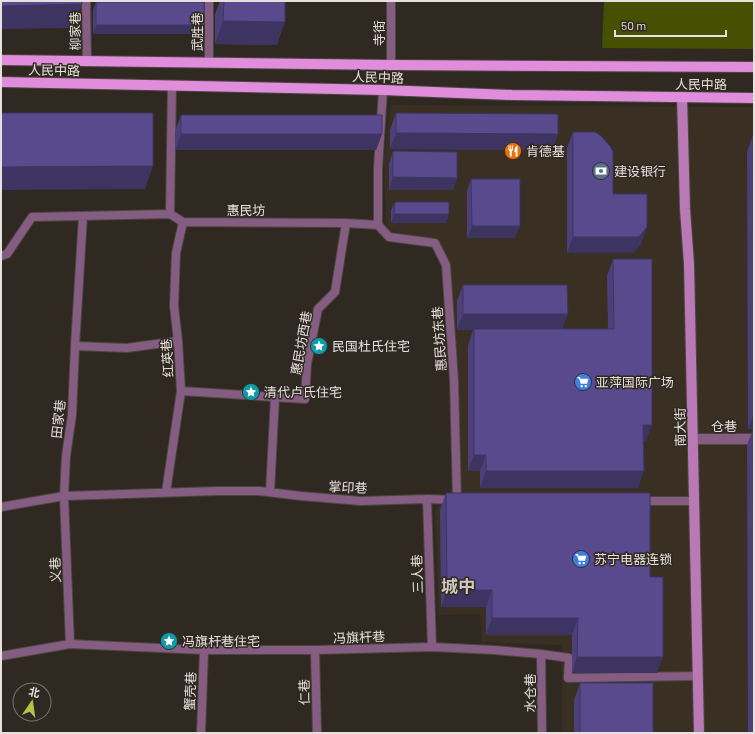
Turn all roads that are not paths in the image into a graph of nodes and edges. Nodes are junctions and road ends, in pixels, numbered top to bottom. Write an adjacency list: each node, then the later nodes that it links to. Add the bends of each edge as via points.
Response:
1 (86, 1): 5 (lane, 柳家巷)
2 (209, 1): 6 (lane, 武胜巷)
3 (392, 1): 7 (lane, 寺街)
4 (1, 60): 5 (main road, 人民中路)
5 (87, 61): 6 (main road, 人民中路)
6 (209, 63): 7 (main road, 人民中路)
7 (391, 65): 8 (main road, 人民中路)
8 (754, 67)
9 (1, 82): 10 (main road, 人民中路)
10 (172, 85): 11 (main road, 人民中路); 14 (lane)
11 (383, 90): 12 (main road, 人民中路); 18 (lane, via 378,168)
12 (682, 97): 13 (main road, 人民中路); 25 (main road, 南大街)
13 (754, 98)
14 (170, 214): 15 (lane); 16 (lane)
15 (83, 216): 19 (lane, via 32,218 7,254); 21 (lane, 田家巷)
16 (183, 222): 17 (lane, 惠民坊); 20 (lane, 红英巷, via 176,253 174,306)
17 (346, 223): 18 (lane, 惠民坊); 23 (lane, 惠民坊西巷, via 335,292 318,309 307,364 305,398)
18 (378, 225): 30 (lane, 惠民坊东巷, via 389,237 435,243 446,265)
19 (1, 256)
20 (178, 341): 21 (lane, via 127,348); 22 (lane, 红英巷)
21 (75, 346): 28 (lane, 田家巷, via 72,415)
22 (181, 391): 23 (lane, 惠民坊西巷); 26 (lane, 红英巷)
23 (275, 396): 27 (lane)
24 (754, 439): 25 (street, 仓巷)
25 (694, 440): 32 (main road, 南大街)
26 (166, 492): 27 (lane, 掌印巷); 28 (lane, 掌印巷)
27 (270, 492): 29 (lane, 掌印巷, via 361,501)
28 (64, 496): 33 (lane, 掌印巷); 34 (lane, 义巷)
29 (427, 499): 30 (lane, 掌印巷); 35 (lane, 三人巷)
30 (461, 500)
31 (632, 501): 32 (lane)
32 (695, 501): 40 (main road, 南大街)
33 (1, 507)
34 (70, 644): 36 (lane, 冯旗杆巷); 39 (lane, 冯旗杆巷)
35 (432, 647): 37 (lane, 冯旗杆巷); 38 (lane, 冯旗杆巷)
36 (204, 650): 37 (lane, 冯旗杆巷); 41 (lane, 蟹壳巷)
37 (315, 650): 42 (lane, 仁巷)
38 (542, 654): 40 (lane, 冯旗杆巷, via 569,658 568,678); 43 (lane, 水仓巷)
39 (1, 656)
40 (698, 676): 44 (main road, 南大街)
41 (201, 733)
42 (317, 733)
43 (542, 733)
44 (699, 733)

